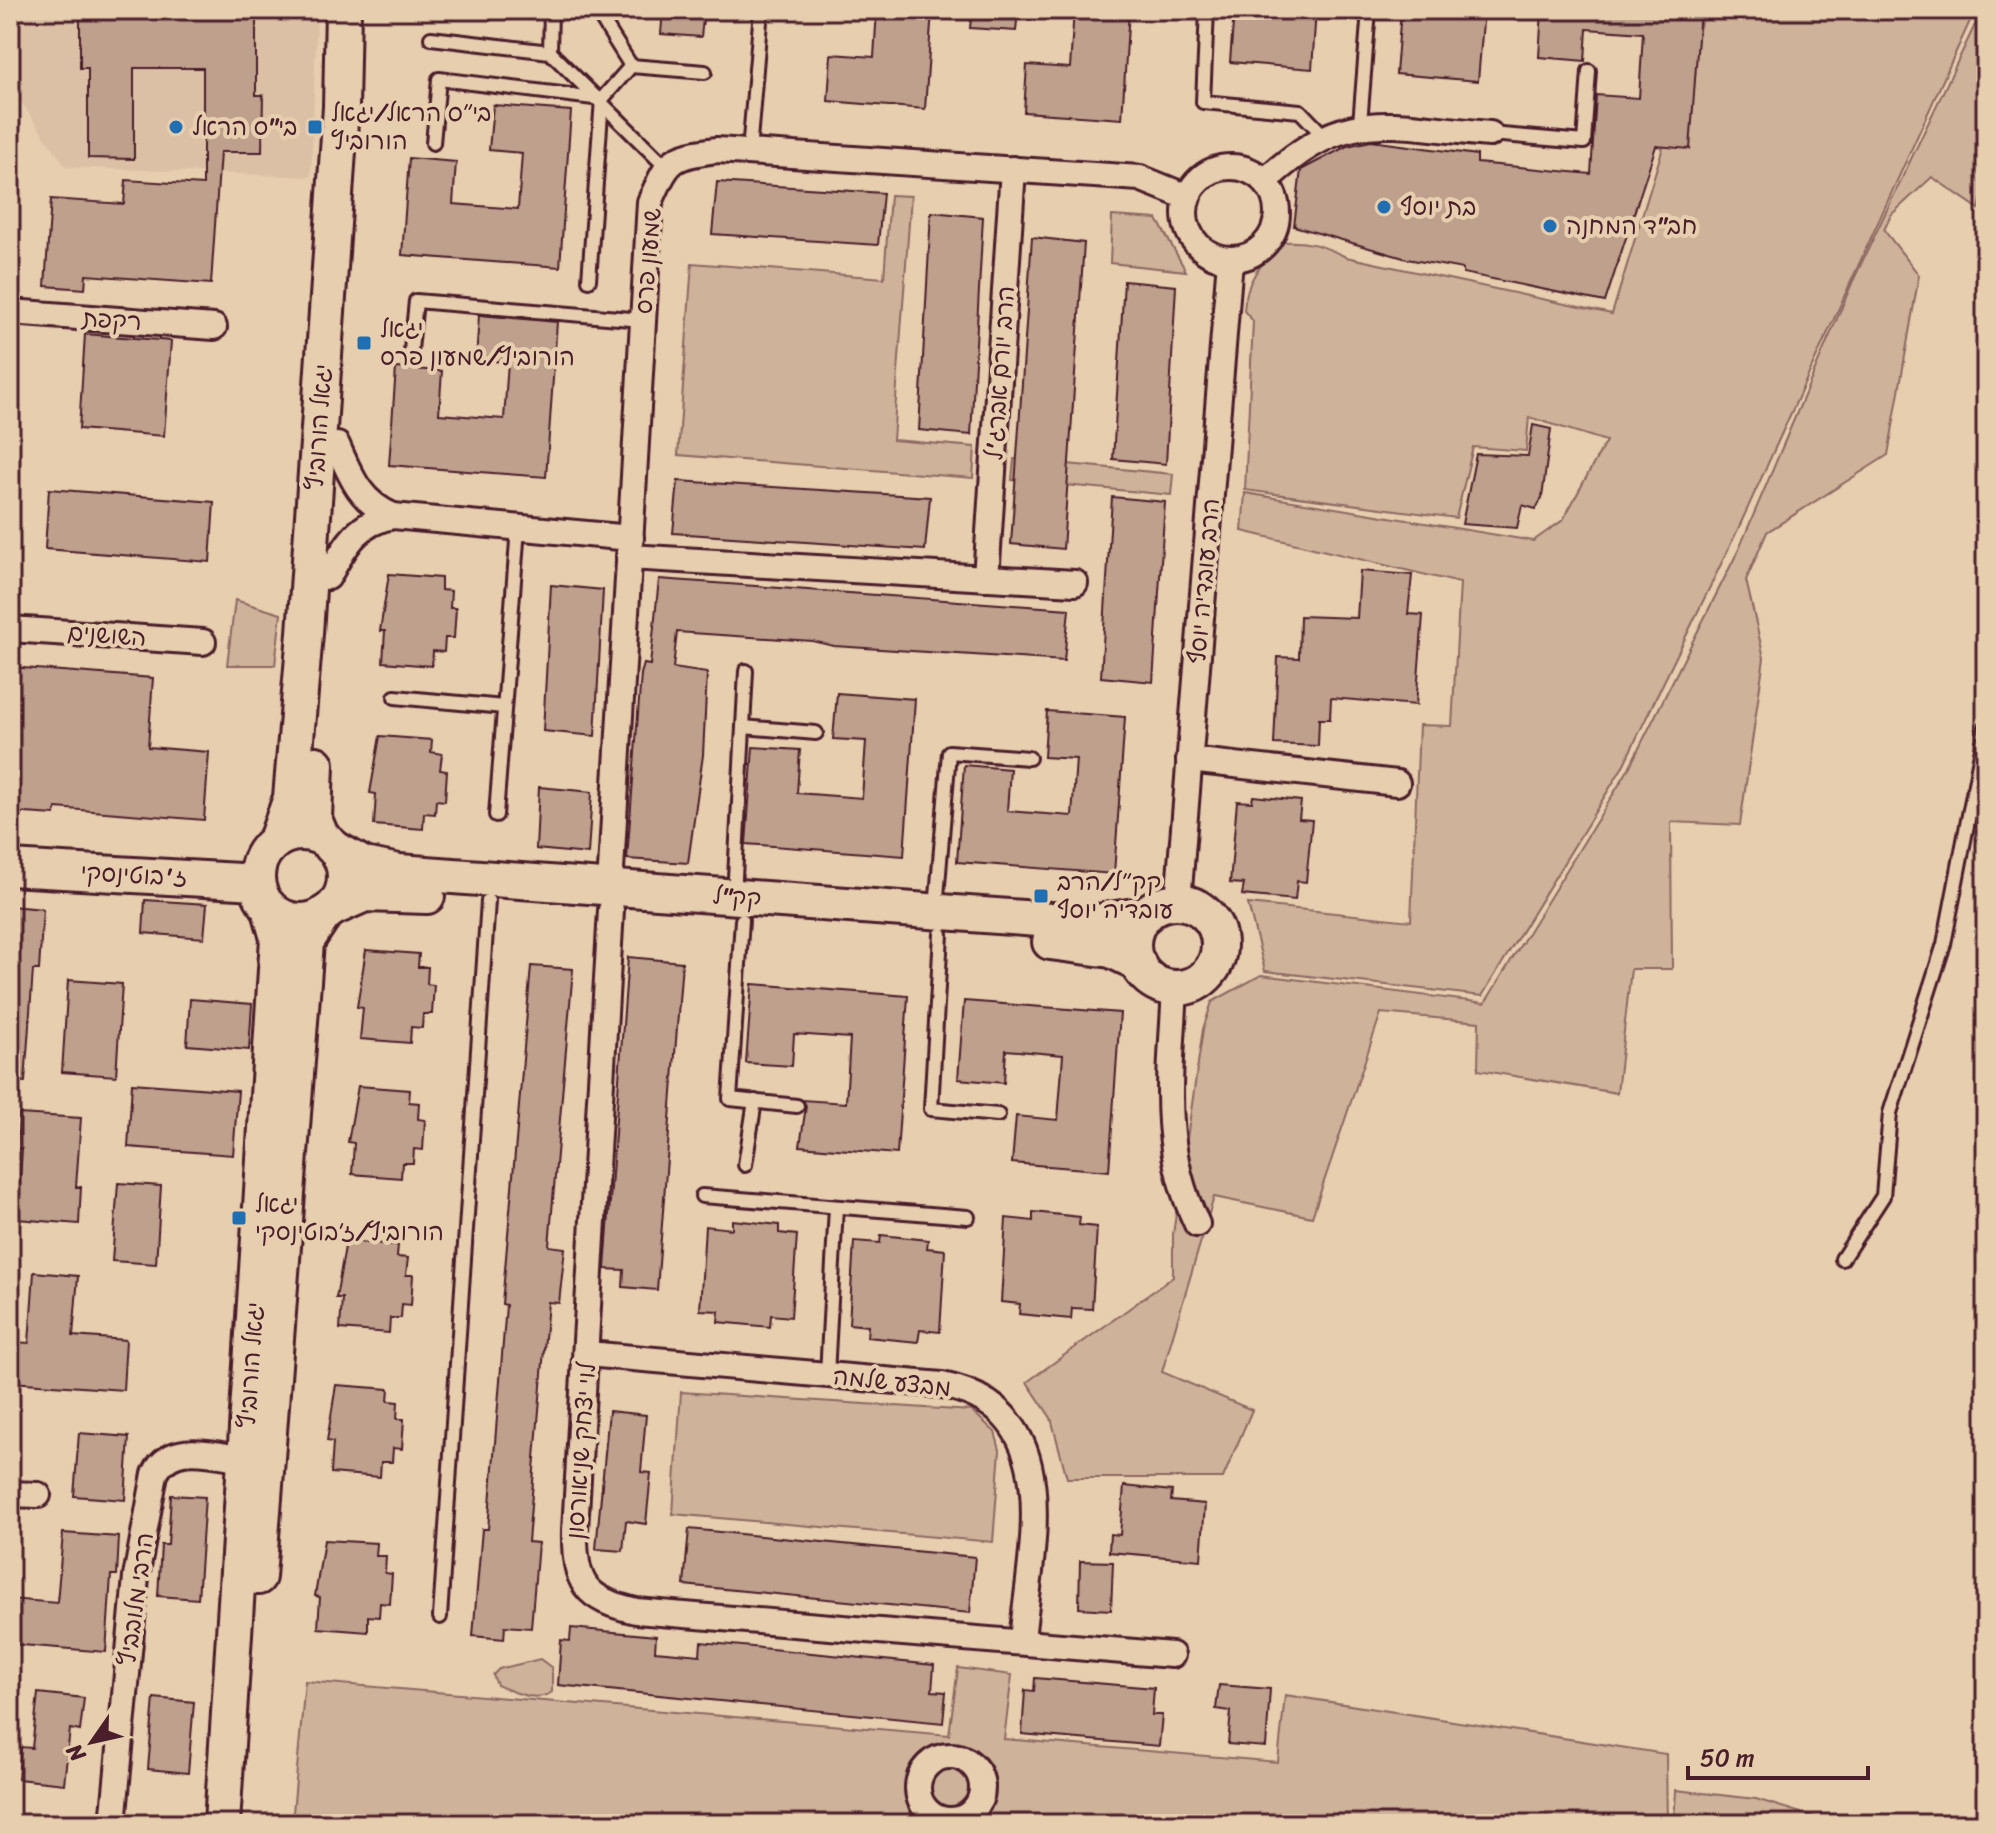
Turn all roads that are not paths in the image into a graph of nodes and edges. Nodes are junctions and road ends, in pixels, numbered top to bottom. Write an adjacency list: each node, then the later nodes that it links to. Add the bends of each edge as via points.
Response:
1 (343, 10): 48 (main road, יגאל הורוביץ, via 305,633 291,798)
2 (362, 10): 29 (main road, יגאל הורוביץ)
3 (551, 10): 9 (lane)
4 (596, 10): 10 (lane)
5 (761, 10): 18 (lane)
6 (1207, 10): 16 (lane, via 1203,102 1300,111)
7 (1369, 10): 14 (lane)
8 (431, 38): 9 (lane)
9 (550, 52): 13 (lane)
10 (631, 66): 12 (lane); 13 (lane)
11 (1589, 71): 15 (lane, via 1584,142)
12 (705, 72)
13 (602, 99): 17 (lane, via 439,79); 19 (lane); 24 (lane)
14 (1360, 124): 15 (street); 16 (street)
15 (1490, 134)
16 (1324, 136): 21 (street)
17 (433, 143)
18 (749, 152): 19 (street, via 687,154); 20 (street)
19 (665, 166): 26 (street, שמעון פרס, via 650,202)
20 (1013, 169): 22 (street, via 1140,178); 34 (street, הרב יורם אברג'ל)
21 (1265, 181): 22 (street, via 1247,169 1218,168 1199,179); 23 (street, via 1276,201 1275,229 1257,252)
22 (1187, 197): 23 (street, via 1185,219 1193,239 1209,254)
23 (1230, 260): 45 (street, הרב עובדיה יוסף)
24 (589, 280)
25 (10, 312): 27 (street, רקפת)
26 (643, 320): 28 (lane, via 416,301); 32 (street, שמעון פרס)
27 (214, 327)
28 (410, 360)
29 (337, 445): 30 (street, via 359,492); 33 (main road, יגאל הורוביץ)
30 (393, 516): 31 (street); 33 (street, via 353,535)
31 (518, 528): 32 (street); 40 (lane)
32 (630, 548): 34 (street); 52 (street, שמעון פרס)
33 (328, 577): 49 (main road, יגאל הורוביץ, via 313,803)
34 (986, 578): 35 (street)
35 (1075, 583)
36 (10, 629): 37 (street, השושנים)
37 (203, 642)
38 (746, 671): 41 (lane)
39 (395, 697): 40 (lane)
40 (504, 707): 47 (lane)
41 (743, 727): 43 (lane); 54 (lane)
42 (1986, 727): 68 (lane, via 1944,944 1890,1113 1883,1196)
43 (816, 733)
44 (1029, 758): 57 (lane, via 949,752)
45 (1189, 760): 46 (street); 55 (street, הרב עובדיה יוסף)
46 (1397, 783)
47 (496, 815)
48 (276, 840): 49 (main road, via 295,833); 51 (main road, via 262,856)
49 (327, 842): 52 (main road, קק"ל, via 364,865 389,871); 56 (main road, via 340,858 344,879 342,892)
50 (10, 868): 51 (main road, ז'בוטינסקי)
51 (263, 894): 56 (main road, via 280,915 299,921); 71 (main road, יגאל הורוביץ, via 278,938)
52 (611, 899): 53 (main road, קק"ל); 54 (main road, קק"ל); 69 (street, לוי יצחק שניאורסון)
53 (488, 901): 56 (main road, קק"ל, via 373,894 353,897); 74 (lane)
54 (738, 908): 57 (main road, קק"ל); 60 (lane, via 730,1099)
55 (1163, 908): 57 (main road, קק"ל, via 1092,923); 58 (main road, via 1134,937); 59 (main road, via 1206,914 1219,946 1209,974 1193,985)
56 (328, 911): 79 (main road, יגאל הורוביץ, via 306,942 265,1524)
57 (938, 923): 58 (main road, קק"ל, via 1098,947); 62 (lane, via 931,1109)
58 (1138, 963): 59 (main road, via 1156,982)
59 (1175, 988): 67 (street, via 1170,1140)
60 (755, 1101): 61 (lane); 63 (lane)
61 (797, 1106)
62 (998, 1115)
63 (745, 1165)
64 (702, 1196): 65 (lane)
65 (836, 1207): 66 (lane); 70 (lane)
66 (968, 1217)
67 (1197, 1224)
68 (1842, 1259)
69 (587, 1354): 70 (street, מבצע שלמה); 75 (street, לוי יצחק שניאורסון, via 574,1559 583,1586 601,1603 664,1614)
70 (827, 1375): 75 (street, מבצע שלמה, via 958,1389 988,1402 1011,1425 1027,1453 1034,1483)
71 (245, 1459): 77 (street, הרבי מלובביץ, via 182,1452 161,1463 155,1474 136,1577); 78 (main road, יגאל הורוביץ)
72 (10, 1494): 73 (street)
73 (38, 1495)
74 (440, 1617)
75 (1022, 1641): 76 (street, לוי יצחק שניאורסון)
76 (1172, 1655)
77 (113, 1824)
78 (222, 1824)
79 (236, 1824)

